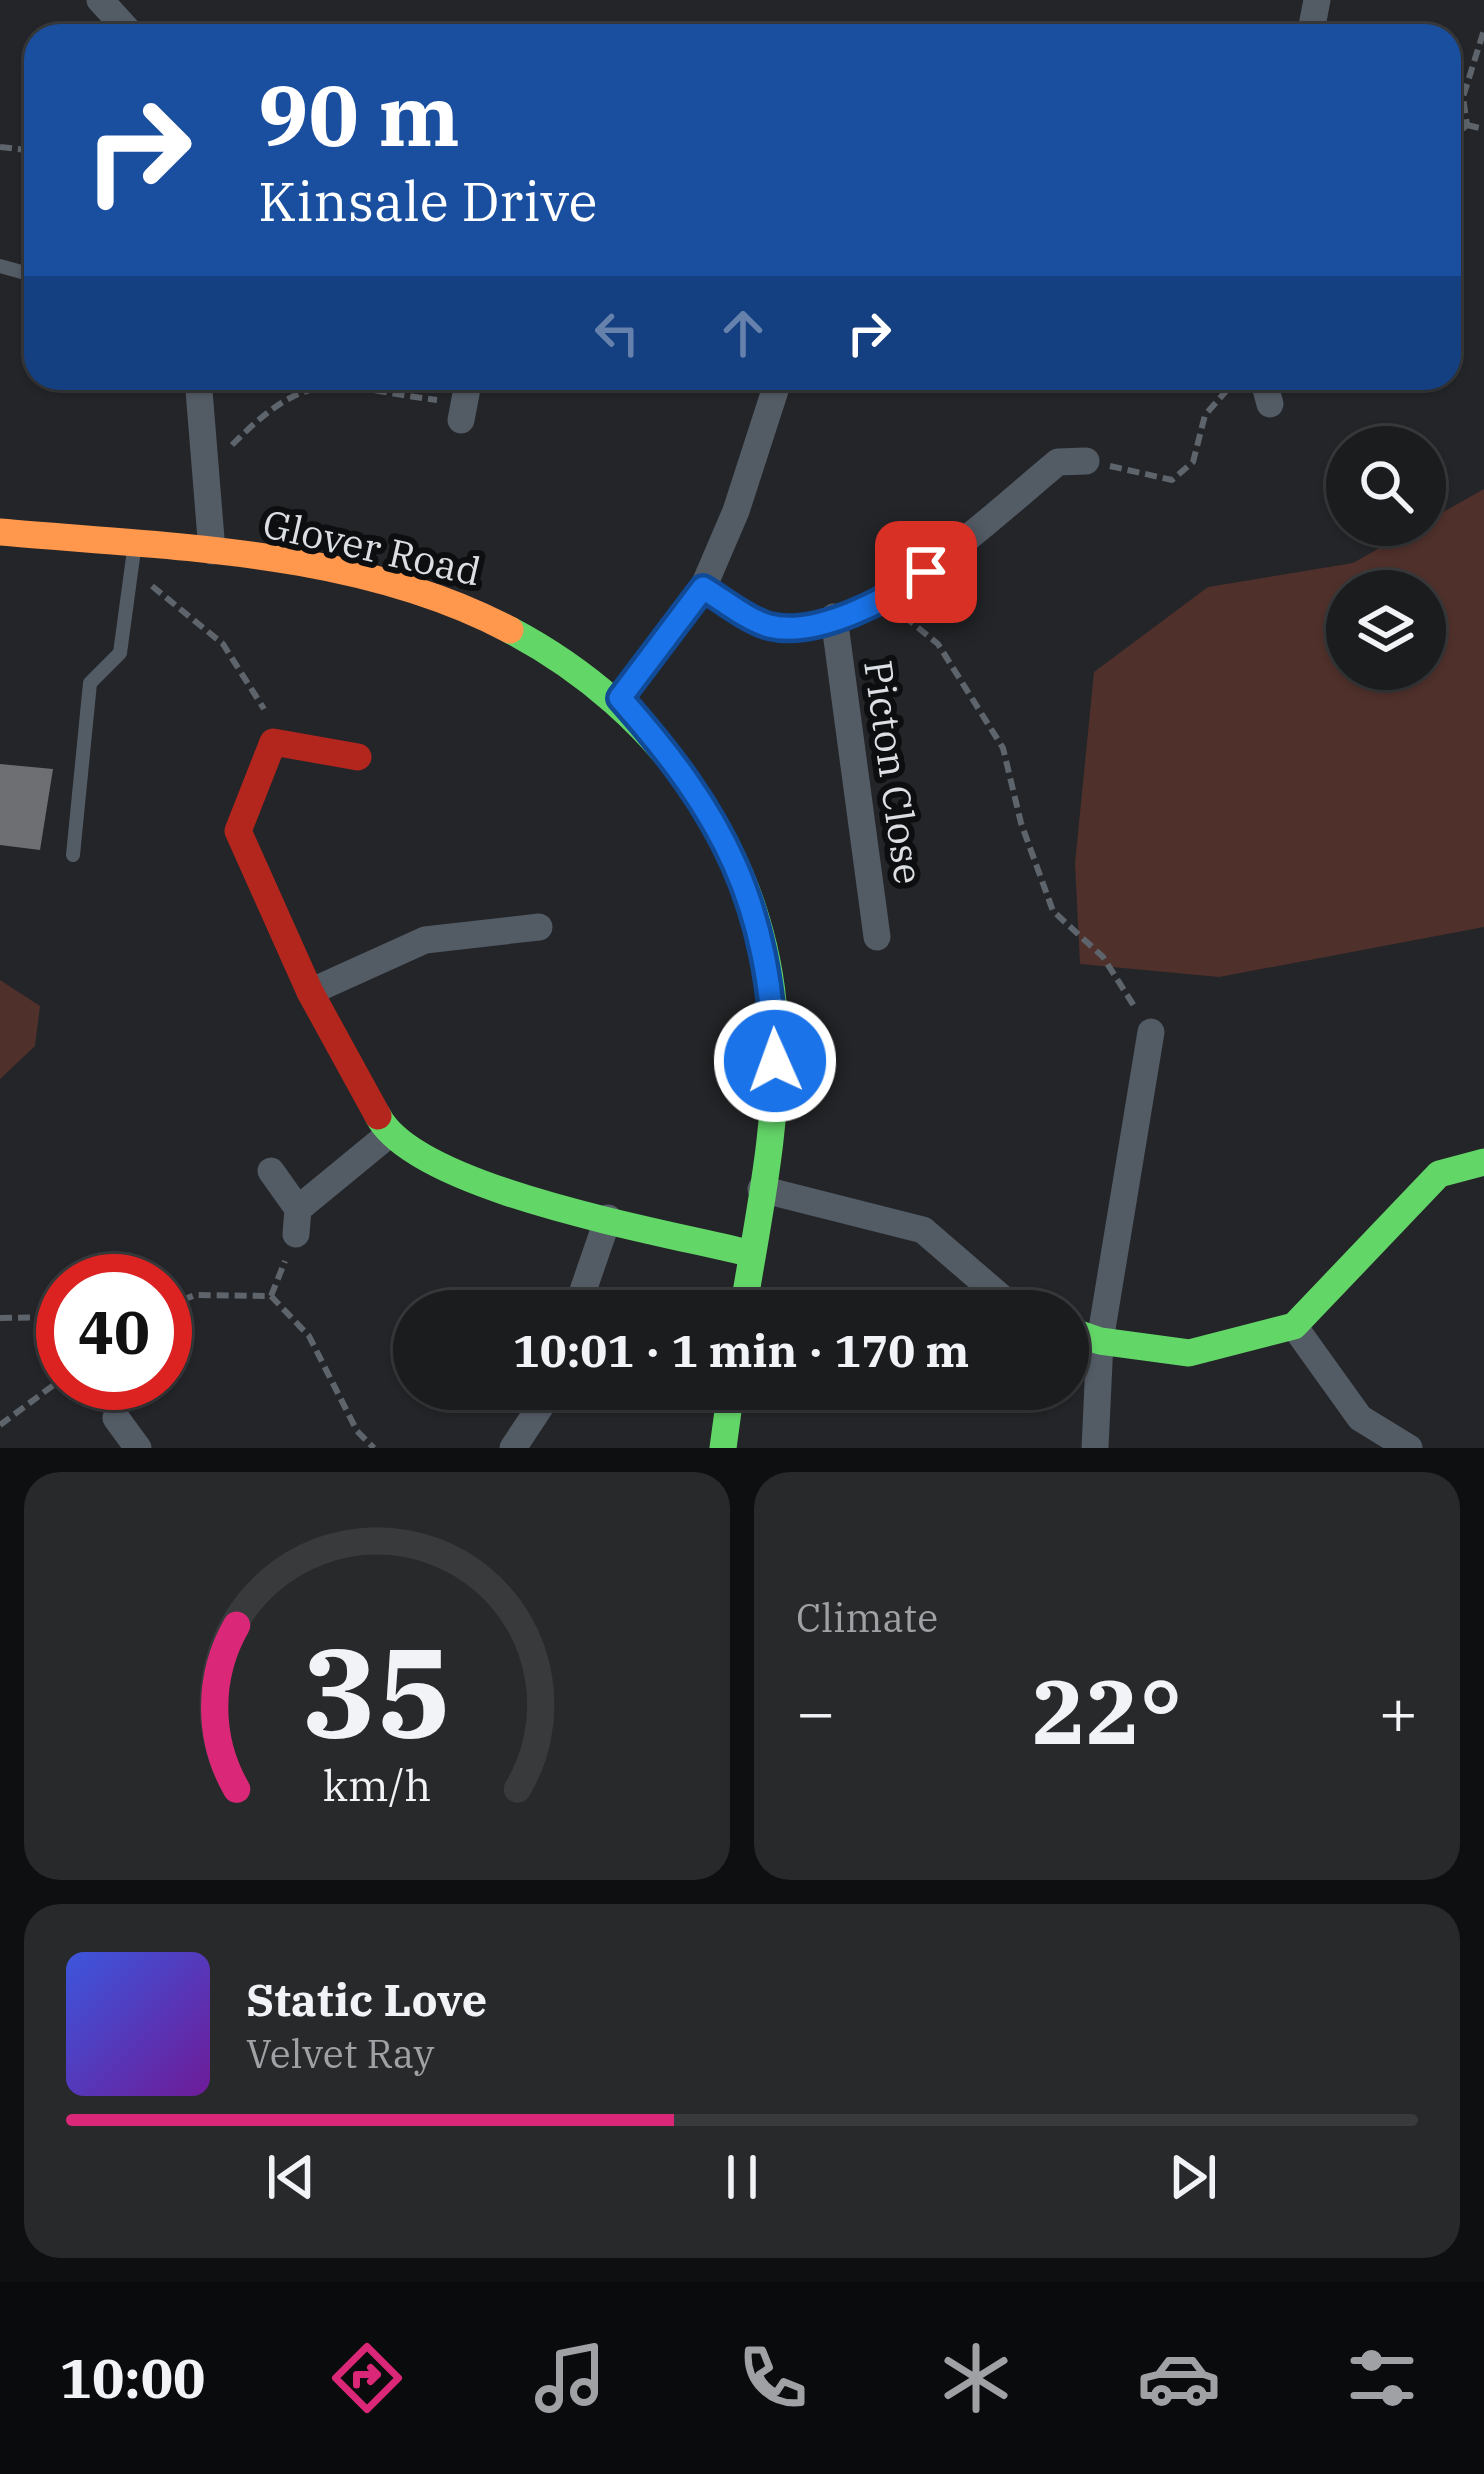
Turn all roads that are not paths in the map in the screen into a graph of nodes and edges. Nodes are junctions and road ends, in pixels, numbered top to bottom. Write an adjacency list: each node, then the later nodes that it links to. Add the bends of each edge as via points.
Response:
1 (100, 0): 2 (street)
2 (122, 24)
3 (199, 390): 8 (street)
4 (775, 390): 9 (street)
5 (1086, 460): 10 (street, via 1058,462 926,572)
6 (0, 532): 7 (street, Glover Road)
7 (134, 544): 8 (street, Glover Road); 13 (lane, via 120,653 90,683)
8 (212, 551): 11 (street, Glover Road, via 424,591 492,615)
9 (703, 588): 10 (street, via 768,626); 11 (street)
10 (834, 617): 15 (street, Picton Close)
11 (620, 698): 21 (street, Glover Road, via 682,768 716,823 760,928 775,1061)
12 (358, 757): 16 (street, via 273,742 238,831)
13 (73, 855)
14 (539, 927): 16 (street, via 424,940)
15 (877, 937)
16 (310, 992): 18 (street)
17 (1151, 1032): 29 (street)
18 (388, 1135): 20 (street, via 297,1222); 22 (street, via 460,1180)
19 (1484, 1162): 27 (street, via 1439,1174)
20 (271, 1171)
21 (760, 1189): 23 (street, Glover Road); 26 (street, via 923,1230)
22 (608, 1218): 23 (street); 24 (street)
23 (752, 1254): 25 (street, Glover Road)
24 (583, 1290)
25 (746, 1290)
26 (993, 1290)
27 (1294, 1326): 29 (street, via 1189,1353); 37 (street, via 1360,1418)
28 (1089, 1337): 29 (street)
29 (1100, 1341): 36 (street)
30 (538, 1410): 34 (street)
31 (728, 1410): 35 (street)
32 (116, 1418): 33 (street)
33 (138, 1448)
34 (513, 1448)
35 (723, 1448)
36 (1095, 1448)
37 (1409, 1448)

